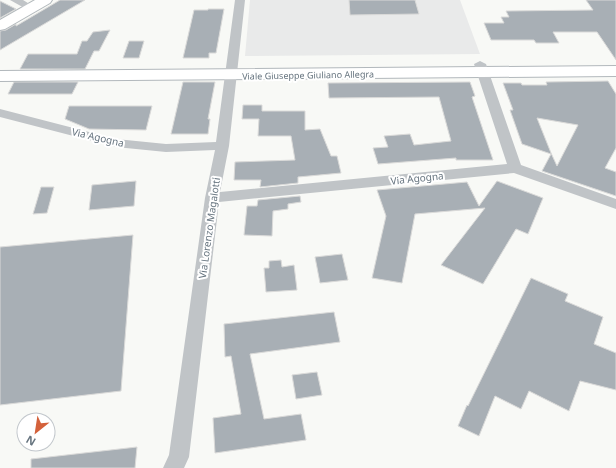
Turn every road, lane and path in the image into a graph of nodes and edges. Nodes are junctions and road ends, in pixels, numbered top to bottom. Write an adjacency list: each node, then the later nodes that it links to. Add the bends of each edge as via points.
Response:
1 (15, 0): 4 (street)
2 (44, 0): 4 (street)
3 (240, 0): 9 (street, Via Lorenzo Magalotti)
4 (31, 8): 5 (street)
5 (0, 26)
6 (616, 64): 8 (street, Viale Giuseppe Giuliano Allegra)
7 (0, 67): 9 (street, Viale Giuseppe Giuliano Allegra)
8 (482, 69): 9 (street, Viale Giuseppe Giuliano Allegra); 10 (street, Viale Giuseppe Giuliano Allegra); 14 (street)
9 (231, 71): 11 (street, Viale Giuseppe Giuliano Allegra); 13 (street, Via Lorenzo Magalotti)
10 (616, 71)
11 (0, 76)
12 (0, 113): 13 (street, Via Agogna, via 116,143 166,148)
13 (222, 146): 15 (street, Via Lorenzo Magalotti)
14 (515, 168): 15 (street, Via Agogna); 16 (street, Via Agogna)
15 (212, 198): 17 (street, Via Lorenzo Magalotti)
16 (616, 204)
17 (178, 464)

